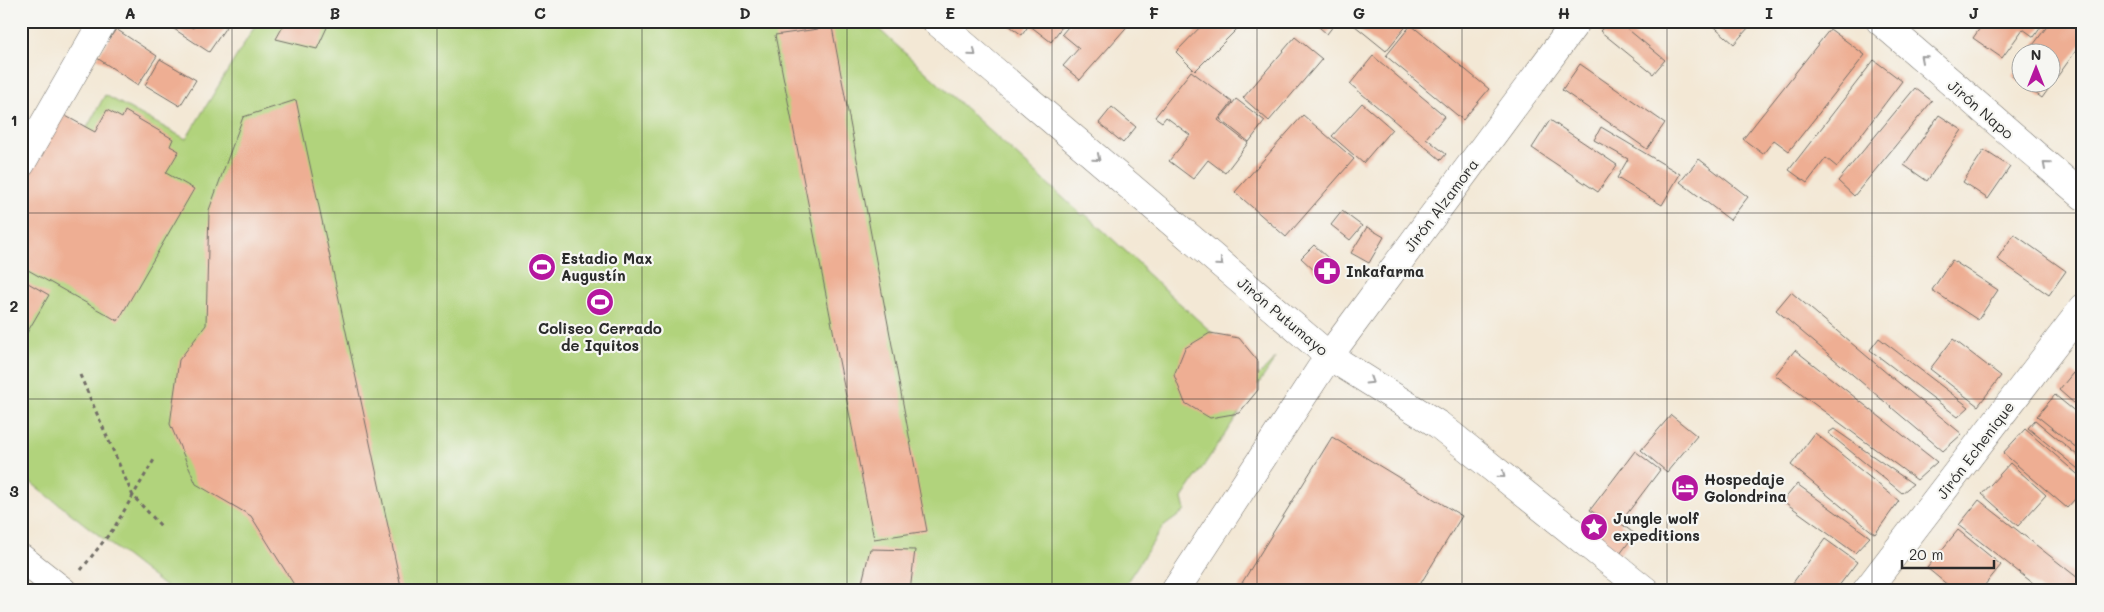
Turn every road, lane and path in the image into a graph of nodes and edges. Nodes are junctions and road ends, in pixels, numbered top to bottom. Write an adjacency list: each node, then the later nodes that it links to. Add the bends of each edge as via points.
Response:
1 (102, 21): 5 (street)
2 (936, 21): 8 (street, Jirón Putumayo, one-way to 8)
3 (1577, 21): 8 (street, Jirón Alzamora)
4 (1880, 21): 6 (street, Jirón Napo, one-way to 4)
5 (21, 164)
6 (2083, 196)
7 (2083, 308): 17 (street, Jirón Echenique)
8 (1329, 356): 15 (street, Jirón Alzamora); 16 (street, Jirón Putumayo, one-way to 16, via 1440,425)
9 (80, 375): 11 (path)
10 (154, 458): 11 (path)
11 (132, 496): 12 (path); 14 (path, via 114,528)
12 (161, 526)
13 (21, 558): 14 (street)
14 (70, 583)
15 (1175, 591)
16 (1646, 591)
17 (1866, 591)

